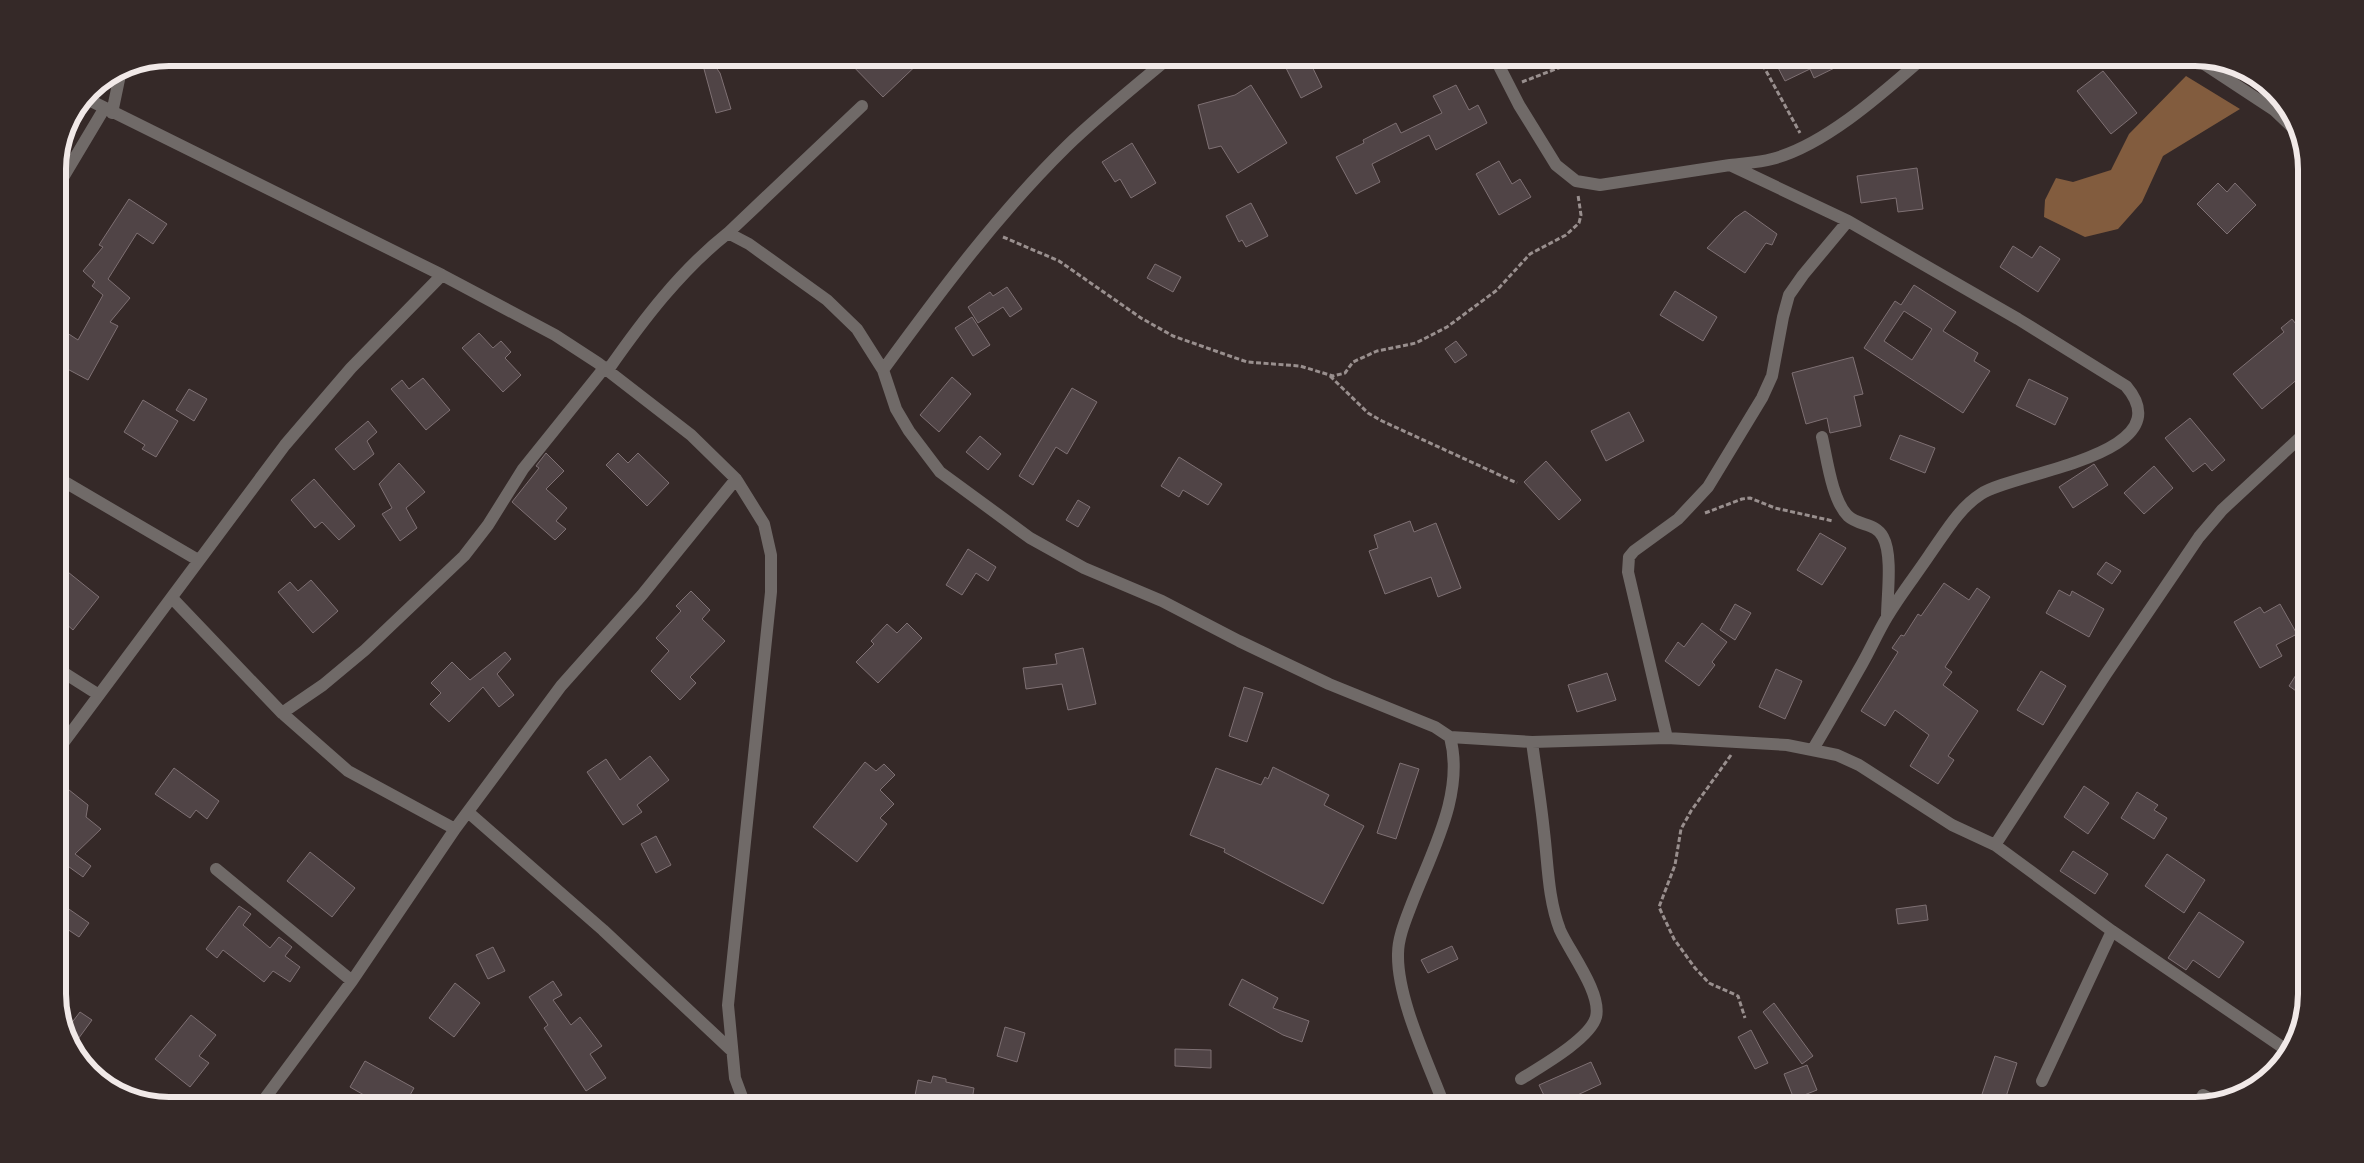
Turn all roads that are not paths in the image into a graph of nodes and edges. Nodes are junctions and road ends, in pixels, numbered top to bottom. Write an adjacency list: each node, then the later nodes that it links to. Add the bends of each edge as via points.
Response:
1 (1160, 66): 16 (street, via 1066,147 989,231)
2 (1499, 66): 10 (street, via 1556,165 1576,181 1600,185)
3 (1914, 66): 10 (street, via 1844,124 1806,145 1772,159)
4 (2209, 67): 9 (street)
5 (118, 81): 8 (street)
6 (92, 102): 8 (street)
7 (862, 106): 13 (street)
8 (108, 111): 11 (street); 14 (street)
9 (2285, 120)
10 (1730, 164): 12 (street)
11 (66, 174)
12 (1848, 221): 23 (street, via 2126,386 2136,397 2138,411 2131,435 2111,448 1994,487 1971,501 1949,527); 28 (street, via 1789,295 1772,376 1708,487 1678,519 1634,552 1628,565)
13 (728, 233): 15 (street, via 708,248 672,286); 16 (street, via 749,244 827,300 857,329)
14 (442, 275): 15 (street, via 555,335); 21 (street, via 339,382 285,445)
15 (606, 369): 19 (street, via 692,435); 26 (street, via 523,469 464,556 365,650)
16 (883, 370): 27 (street, via 896,409 940,472 1030,538 1084,568 1162,601 1238,641 1321,680 1435,727)
17 (1822, 437): 23 (street, via 1840,505 1849,517 1871,526 1883,537 1887,558)
18 (2298, 439): 34 (street, via 2222,510 2199,537)
19 (736, 479): 32 (street, via 642,595 562,686); 39 (street, via 764,524 771,555 771,592 728,1005)
20 (66, 483): 21 (street)
21 (198, 560): 22 (street)
22 (172, 598): 25 (street); 26 (street)
23 (1887, 617): 31 (street)
24 (66, 674): 25 (street)
25 (99, 695): 29 (street)
26 (282, 713): 33 (street, via 348,771)
27 (1450, 737): 30 (street); 44 (street, via 1455,776 1445,816 1402,930 1398,953 1401,986)
28 (1667, 738): 30 (street); 31 (street)
29 (66, 739)
30 (1532, 742): 40 (street, via 1552,904 1560,930 1587,978 1596,1017 1584,1034 1562,1054)
31 (1813, 749): 34 (street, via 1859,764 1924,809)
32 (468, 812): 33 (street); 39 (street, via 603,930)
33 (455, 828): 37 (street)
34 (1995, 845): 36 (street)
35 (216, 869): 37 (street)
36 (2112, 931): 38 (street); 41 (street)
37 (352, 981): 42 (street)
38 (2282, 1047)
39 (730, 1049): 43 (street)
40 (1521, 1079)
41 (2042, 1081)
42 (267, 1097)
43 (742, 1097)
44 (1441, 1097)

